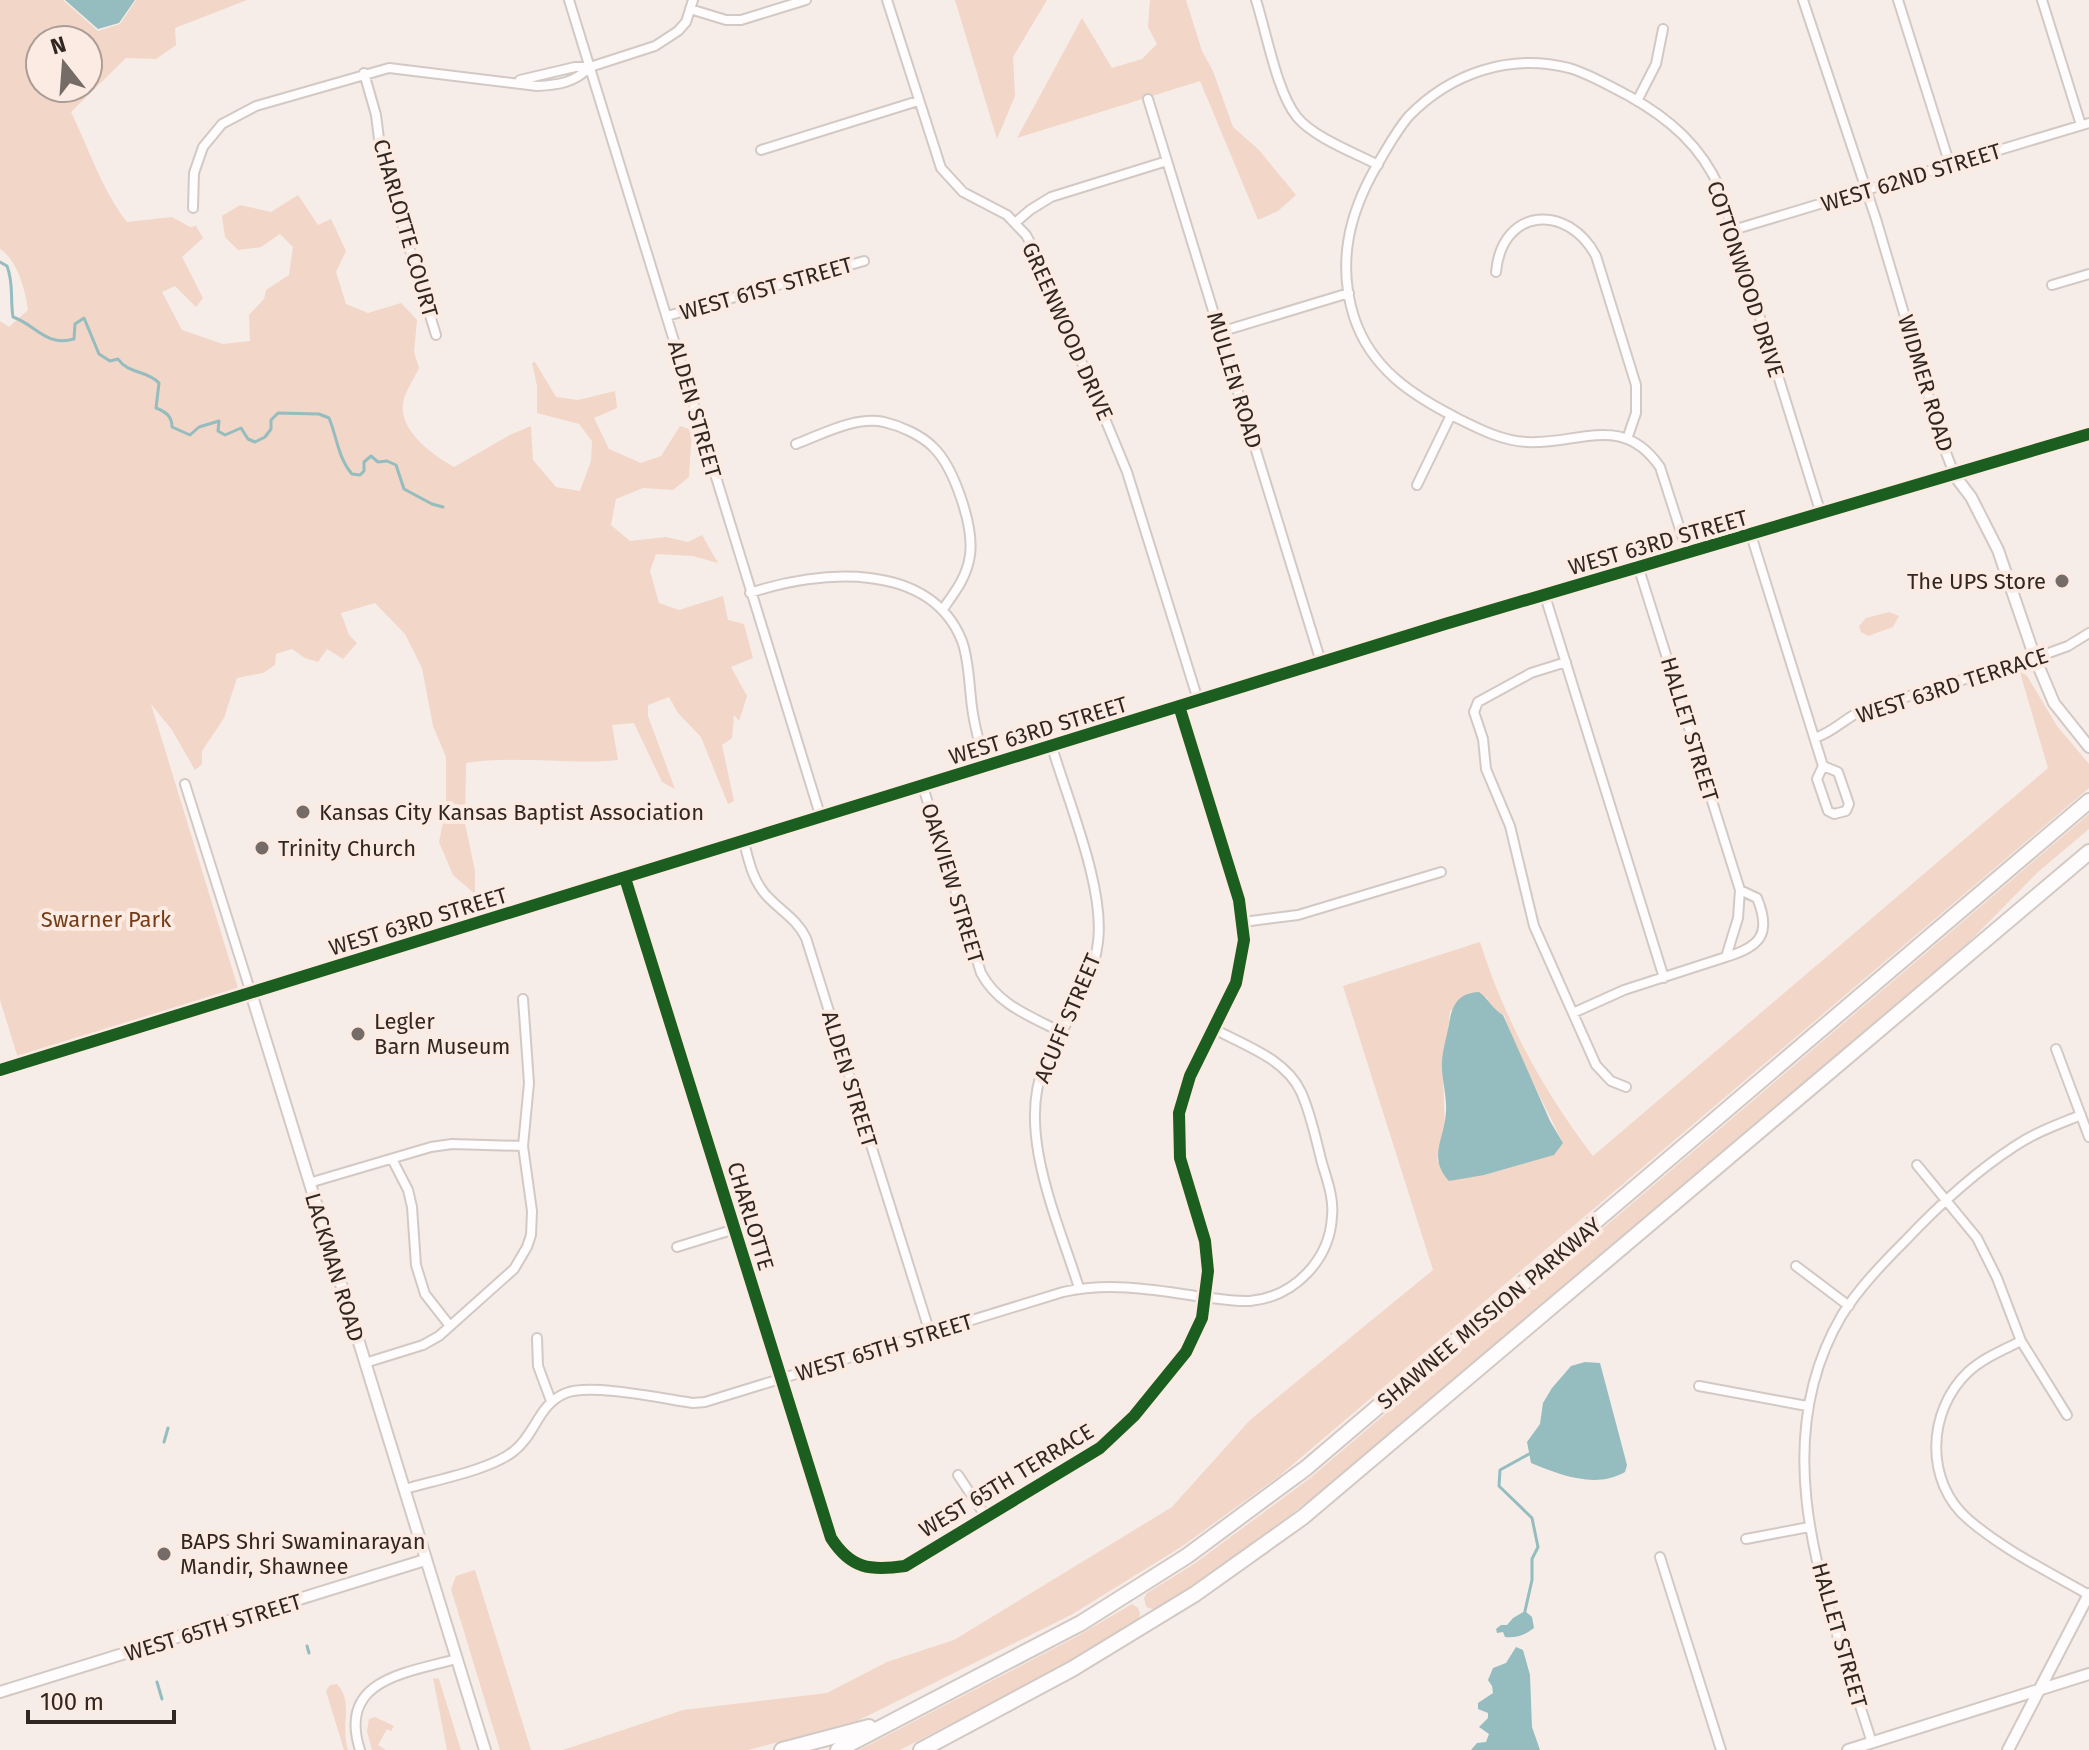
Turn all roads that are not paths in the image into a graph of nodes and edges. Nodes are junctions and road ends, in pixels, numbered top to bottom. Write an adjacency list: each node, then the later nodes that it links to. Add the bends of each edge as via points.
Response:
1 (569, 0): 10 (street, ALDEN STREET)
2 (806, 0): 8 (street, via 741,20 726,20)
3 (887, 0): 13 (street, GREENWOOD DRIVE)
4 (1256, 0): 18 (street, via 1282,86 1298,118)
5 (1803, 0): 20 (street, WIDMER ROAD)
6 (1898, 0): 19 (street)
7 (2042, 0): 15 (street)
8 (692, 5): 10 (street, via 686,22 667,40)
9 (1663, 29): 14 (street, via 1656,64)
10 (590, 67): 11 (street, via 510,81 398,67); 29 (street, ALDEN STREET)
11 (364, 73): 21 (street, via 256,106 222,124 197,161); 31 (street, CHARLOTTE COURT, via 381,155)
12 (1148, 99): 17 (street, MULLEN ROAD)
13 (918, 101): 16 (street); 22 (street, GREENWOOD DRIVE, via 934,153 951,181)
14 (1637, 101): 18 (street, COTTONWOOD DRIVE, via 1569,68 1523,63 1480,70 1431,96 1408,118); 23 (street, COTTONWOOD DRIVE, via 1669,121 1700,152 1720,189)
15 (2085, 124): 19 (street, WEST 62ND STREET)
16 (761, 150)
17 (1167, 161): 22 (street, via 1051,197); 30 (street, MULLEN ROAD)
18 (1378, 165): 28 (street, COTTONWOOD DRIVE, via 1361,194 1348,236)
19 (1950, 165): 20 (street, WEST 62ND STREET)
20 (1865, 191): 23 (street, WEST 62ND STREET); 36 (street, WIDMER ROAD)
21 (193, 208)
22 (1015, 223): 49 (street, GREENWOOD DRIVE, via 1038,257 1107,417)
23 (1733, 230): 38 (street, COTTONWOOD DRIVE)
24 (864, 261): 29 (street, WEST 61ST STREET)
25 (1496, 272): 34 (street, via 1502,243 1532,220 1568,225 1589,244 1636,385 1636,413)
26 (2089, 274): 27 (street)
27 (2052, 285)
28 (1349, 293): 30 (street); 32 (street, COTTONWOOD DRIVE, via 1357,325 1378,362 1412,394)
29 (667, 316): 42 (street, ALDEN STREET)
30 (1220, 332): 47 (street, MULLEN ROAD)
31 (436, 335)
32 (1451, 415): 34 (street, COTTONWOOD DRIVE, via 1490,434 1526,442 1612,433); 37 (street)
33 (2089, 434): 36 (street, WEST 63RD STREET)
34 (1627, 439): 40 (street, via 1660,467)
35 (796, 444): 44 (street, via 845,426 882,422 933,446 951,474 971,544 965,574)
36 (1955, 476): 38 (street, WEST 63RD STREET); 46 (street, WIDMER ROAD, via 1998,550)
37 (1417, 485)
38 (1821, 514): 39 (street, WEST 63RD STREET)
39 (1751, 535): 40 (street, WEST 63RD STREET); 51 (street)
40 (1688, 554): 41 (street, WEST 63RD STREET)
41 (1639, 569): 43 (street, WEST 63RD STREET); 65 (street, HALLET STREET)
42 (750, 593): 44 (street, via 832,576 902,585); 59 (street, ALDEN STREET)
43 (1545, 596): 47 (street, WEST 63RD STREET); 48 (street)
44 (943, 609): 55 (street, via 962,642)
45 (2089, 633): 46 (street, WEST 63RD TERRACE)
46 (2035, 658): 51 (street, WEST 63RD TERRACE, via 1863,710); 53 (street, WIDMER ROAD, via 2054,703)
47 (1321, 662): 49 (street, WEST 63RD STREET)
48 (1566, 662): 69 (street); 72 (street, via 1511,683 1478,702 1474,712 1534,926)
49 (1198, 700): 50 (street, WEST 63RD STREET)
50 (1179, 706): 52 (street, WEST 63RD STREET); 67 (street)
51 (1815, 738): 54 (street)
52 (1052, 747): 55 (street, WEST 63RD STREET); 74 (street, ACUFF STREET, via 1099,919 1091,973)
53 (2089, 747)
54 (1823, 766): 54 (street, via 1817,779 1828,811 1846,811 1849,804 1838,772)
55 (986, 768): 57 (street, WEST 63RD STREET)
56 (185, 784): 70 (street, LACKMAN ROAD)
57 (923, 787): 59 (street, WEST 63RD STREET); 74 (street, OAKVIEW STREET, via 988,986 1010,1006)
58 (2089, 801): 114 (highway, SHAWNEE MISSION PARKWAY, via 1306,1468 1187,1556 1081,1623)
59 (821, 818): 61 (street, WEST 63RD STREET)
60 (2089, 839): 66 (highway)
61 (744, 842): 64 (street, WEST 63RD STREET); 92 (street, ALDEN STREET, via 760,888 806,938)
62 (2089, 852): 66 (highway, SHAWNEE MISSION PARKWAY)
63 (1441, 872): 67 (street, via 1298,915)
64 (625, 878): 70 (street, WEST 63RD STREET); 85 (street, CHARLOTTE)
65 (1740, 890): 68 (street, HALLET STREET); 68 (street, HALLET STREET, via 1757,898 1763,925 1751,949)
66 (2026, 906): 120 (highway, SHAWNEE MISSION PARKWAY, via 1303,1517 1195,1594 1085,1662)
67 (1243, 922): 73 (street, via 1238,973)
68 (1726, 957): 69 (street, HALLET STREET)
69 (1664, 978): 72 (street, HALLET STREET)
70 (251, 993): 76 (street, WEST 63RD STREET); 83 (street, LACKMAN ROAD)
71 (523, 999): 80 (street, via 529,1083)
72 (1573, 1013): 77 (street, via 1596,1065 1611,1081)
73 (1214, 1029): 89 (street, via 1190,1076 1179,1113 1180,1158 1208,1260); 89 (street, via 1294,1079 1307,1107 1333,1214 1317,1263 1290,1288 1266,1298)
74 (1061, 1032): 88 (street, ACUFF STREET, via 1041,1074 1034,1120 1042,1167)
75 (2056, 1049): 78 (street)
76 (0, 1070)
77 (1626, 1087)
78 (2081, 1115): 79 (street); 84 (street, HALLET STREET, via 2016,1145)
79 (2089, 1137)
80 (523, 1146): 81 (street, via 452,1144); 91 (street, via 532,1211 527,1247 514,1269)
81 (392, 1159): 83 (street); 91 (street, via 408,1190 416,1265 425,1294)
82 (1917, 1165): 84 (street)
83 (309, 1183): 95 (street, LACKMAN ROAD)
84 (1946, 1201): 90 (street, HALLET STREET); 94 (street, via 1989,1260)
85 (735, 1229): 86 (street, CHARLOTTE); 96 (street, CHARLOTTE)
86 (677, 1247)
87 (1796, 1266): 90 (street)
88 (1079, 1288): 89 (street, WEST 65TH STREET, via 1109,1285); 92 (street, WEST 65TH STREET)
89 (1205, 1297): 103 (street, WEST 65TH TERRACE, via 1202,1318 1186,1352 1119,1432)
90 (1849, 1306): 99 (street, HALLET STREET, via 1827,1344)
91 (450, 1326): 95 (street, via 423,1345)
92 (930, 1333): 96 (street, WEST 65TH STREET)
93 (537, 1338): 98 (street, via 538,1366)
94 (2021, 1341): 100 (street); 109 (street, via 1974,1366 1952,1391 1937,1429 1939,1469 1950,1497 1968,1520)
95 (365, 1363): 102 (street, LACKMAN ROAD)
96 (781, 1379): 98 (street, WEST 65TH STREET, via 705,1402 585,1389); 108 (street, CHARLOTTE, via 827,1528)
97 (1699, 1386): 99 (street)
98 (551, 1401): 102 (street, via 526,1439 506,1457)
99 (1807, 1406): 104 (street, HALLET STREET, via 1802,1459)
100 (2067, 1415)
101 (958, 1475): 103 (street)
102 (405, 1489): 107 (street, LACKMAN ROAD)
103 (986, 1517): 108 (street, WEST 65TH TERRACE, via 905,1566 881,1569)
104 (1809, 1527): 105 (street); 115 (street, HALLET STREET)
105 (1746, 1539)
106 (1660, 1557): 121 (street)
107 (425, 1560): 110 (street, LACKMAN ROAD); 113 (street, WEST 65TH STREET)
108 (850, 1560)
109 (2089, 1595): 112 (street)
110 (456, 1659): 116 (street, via 373,1686 356,1717); 117 (street, LACKMAN ROAD)
111 (2089, 1674): 112 (street)
112 (2039, 1691): 115 (street); 123 (street)
113 (0, 1692)
114 (901, 1718): 118 (highway); 119 (highway, SHAWNEE MISSION PARKWAY)
115 (1872, 1743): 122 (street)
116 (360, 1750)
117 (485, 1750)
118 (782, 1750)
119 (838, 1750)
120 (921, 1750)
121 (1721, 1750)
122 (1848, 1750)
123 (2008, 1750)

